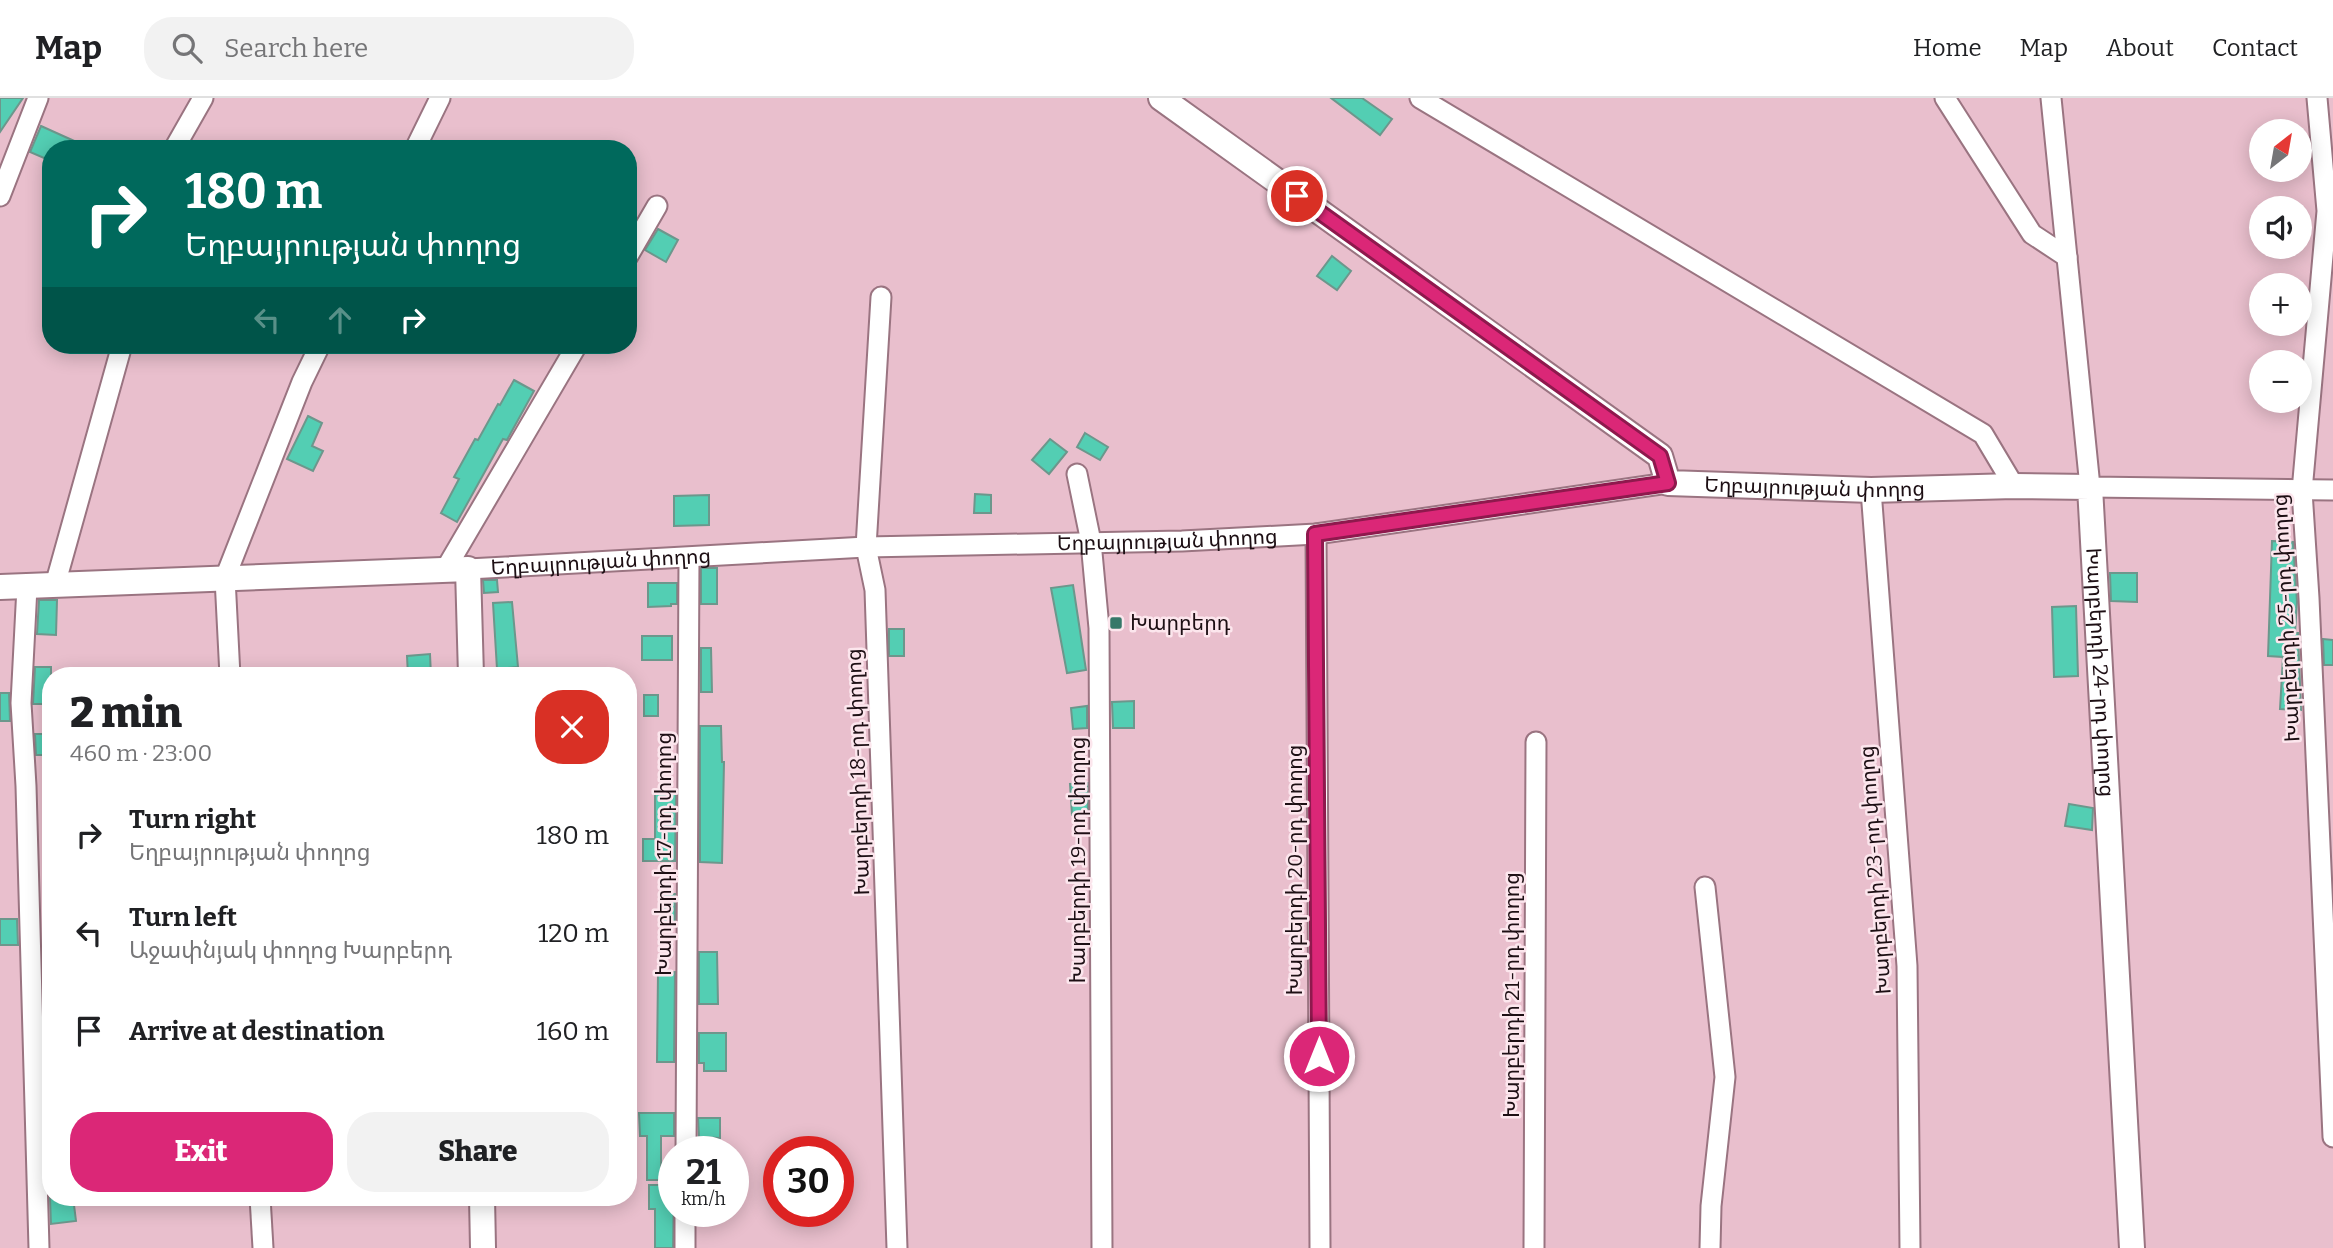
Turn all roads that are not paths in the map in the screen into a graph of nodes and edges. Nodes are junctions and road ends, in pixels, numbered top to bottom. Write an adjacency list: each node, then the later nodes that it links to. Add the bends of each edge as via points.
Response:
1 (38, 98): 11 (street)
2 (203, 98): 9 (street)
3 (440, 98): 10 (street)
4 (1161, 98): 20 (street, via 1660,456)
5 (1420, 98): 21 (street, via 1983,434)
6 (1945, 98): 14 (street, via 2032,234)
7 (2051, 98): 14 (street, Խարբերդի 24-րդ փողոց)
8 (2317, 98): 25 (street, Խարբերդի 25-րդ փողոց, via 2328,211)
9 (179, 140)
10 (419, 140)
11 (0, 196)
12 (657, 206): 13 (street)
13 (637, 240)
14 (2067, 257): 22 (street, Խարբերդի 24-րդ փողոց)
15 (881, 297): 28 (street, Խարբերդի 18-րդ փողոց)
16 (119, 354): 32 (street)
17 (316, 354): 31 (street)
18 (572, 354): 30 (street)
19 (1077, 474): 27 (street, Խարբերդի 19-րդ փողոց)
20 (1668, 483): 23 (street, Եղբայրության փողոց); 26 (street, Եղբայրության փողոց)
21 (2014, 486): 22 (street, Եղբայրության փողոց); 23 (street, Եղբայրության փողոց)
22 (2090, 487): 25 (street, Եղբայրության փողոց); 54 (street, Խարբերդի 24-րդ փողոց)
23 (1871, 489): 53 (street, Խարբերդի 23-րդ փողոց, via 1907,966)
24 (2333, 490): 25 (street, Եղբայրության փողոց)
25 (2302, 491): 40 (street, Խարբերդի 25-րդ փողոց)
26 (1315, 534): 27 (street, Եղբայրության փողոց); 50 (street, Խարբերդի 20-րդ փողոց)
27 (1091, 542): 28 (street, Եղբայրության փողոց); 49 (street, Խարբերդի 19-րդ փողոց, via 1099,628)
28 (866, 547): 29 (street, Եղբայրության փողոց); 48 (street, Խարբերդի 18-րդ փողոց, via 875,590)
29 (689, 558): 30 (street, Եղբայրության փողոց); 39 (street, Խարբերդի 17-րդ փողոց)
30 (457, 570): 31 (street, Եղբայրության փողոց); 36 (street)
31 (225, 578): 32 (street, Եղբայրության փողոց); 35 (street)
32 (55, 585): 34 (street, Եղբայրության փողոց)
33 (0, 587): 34 (street, Եղբայրության փողոց)
34 (27, 587): 44 (street, via 21,703)
35 (230, 667)
36 (470, 667)
37 (1536, 742): 51 (street, Խարբերդի 21-րդ փողոց)
38 (1705, 887): 52 (street, via 1725,1077)
39 (686, 1136)
40 (2333, 1137)
41 (261, 1206): 45 (street)
42 (482, 1206): 46 (street)
43 (685, 1227): 47 (street)
44 (39, 1248)
45 (263, 1248)
46 (483, 1248)
47 (685, 1248)
48 (897, 1248)
49 (1102, 1248)
50 (1320, 1248)
51 (1534, 1248)
52 (1710, 1248)
53 (1910, 1248)
54 (2132, 1248)

